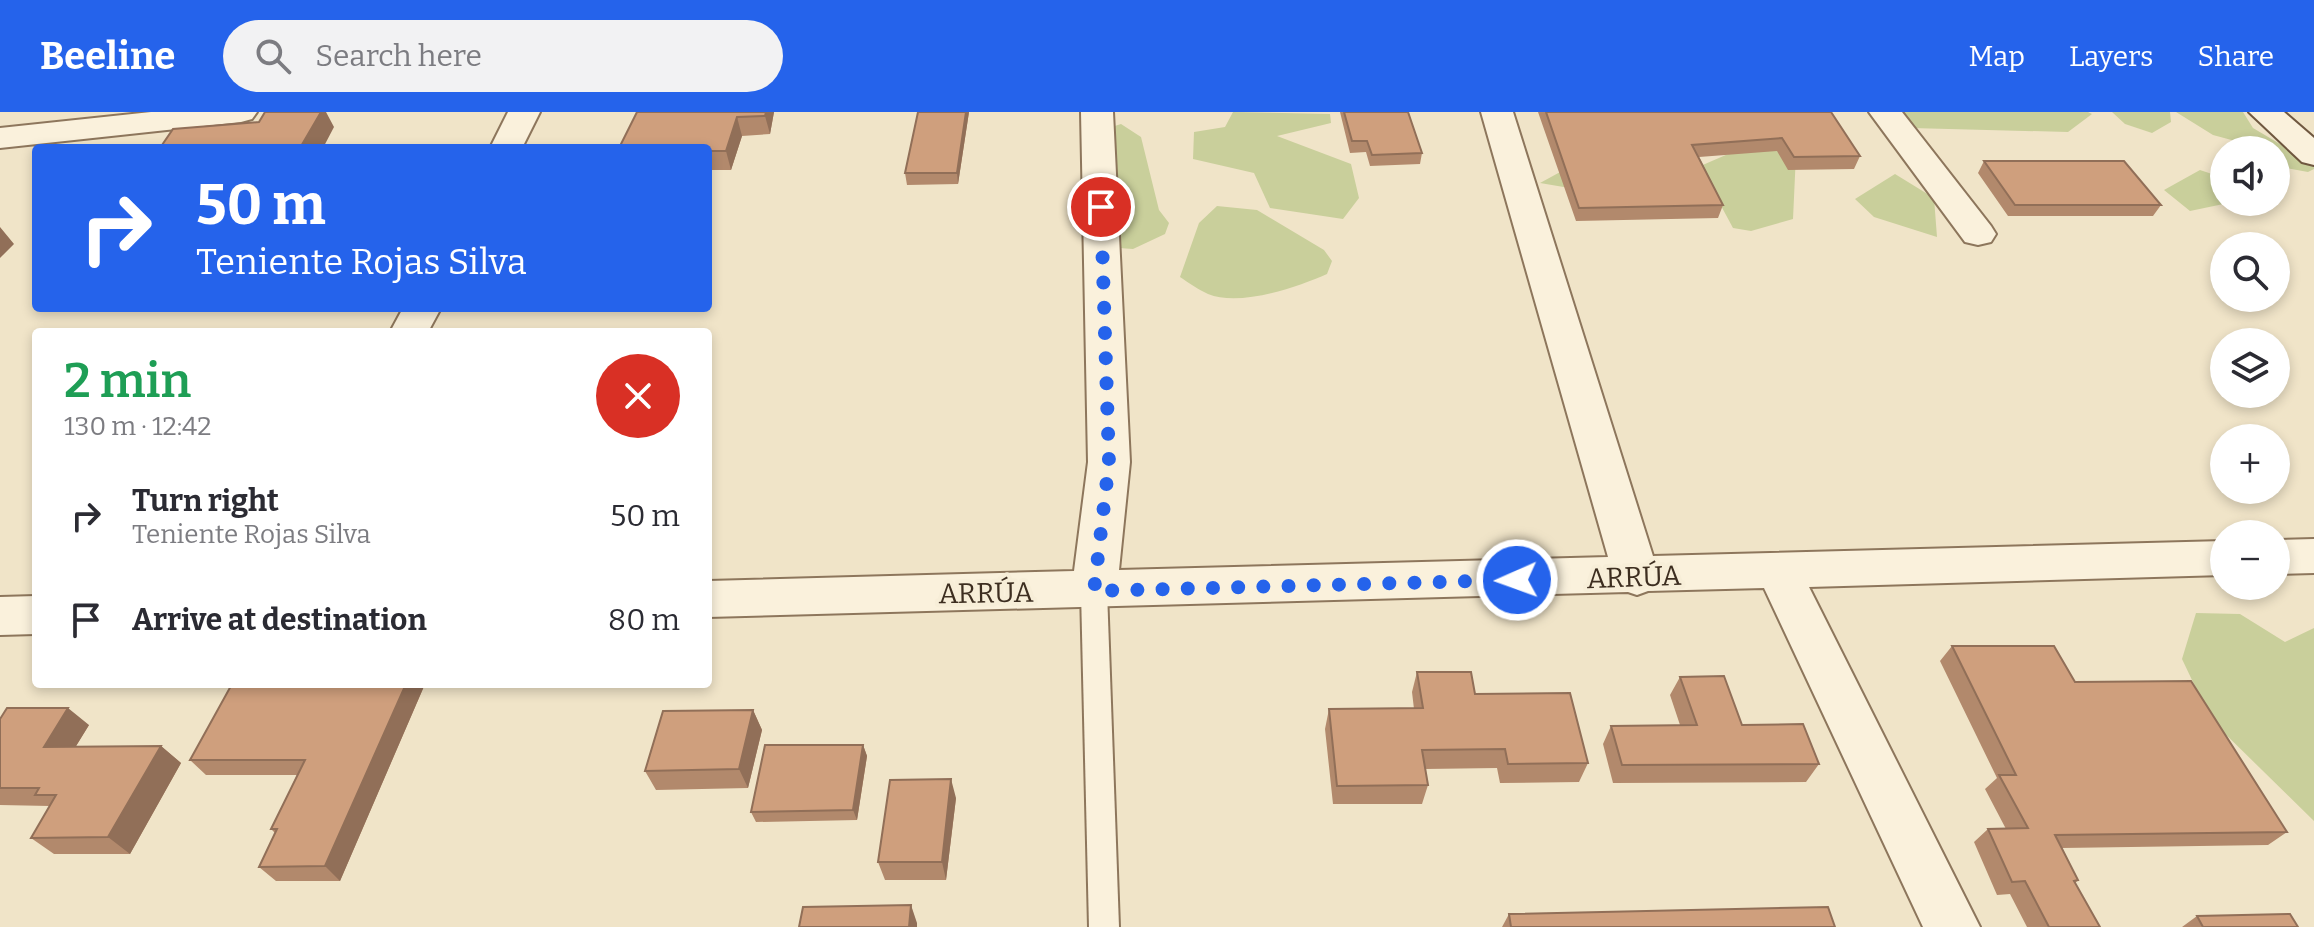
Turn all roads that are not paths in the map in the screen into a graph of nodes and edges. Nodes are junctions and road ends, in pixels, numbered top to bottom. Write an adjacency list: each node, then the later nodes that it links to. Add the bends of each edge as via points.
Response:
1 (241, 112): 7 (street)
2 (524, 112): 8 (street)
3 (1097, 112): 16 (street, via 1109,462)
4 (1497, 112): 15 (street)
5 (1885, 112): 10 (street)
6 (2265, 112): 9 (street)
7 (0, 138)
8 (508, 144)
9 (2314, 155)
10 (1978, 234)
11 (2314, 556): 12 (street)
12 (2290, 557)
13 (2210, 558): 14 (street, ARRÚA)
14 (1779, 572): 15 (street, ARRÚA); 21 (street)
15 (1637, 577): 16 (street, ARRÚA)
16 (1094, 591): 17 (street, ARRÚA); 20 (lane)
17 (712, 599)
18 (32, 615): 19 (street)
19 (0, 616)
20 (1104, 927)
21 (1952, 927)

